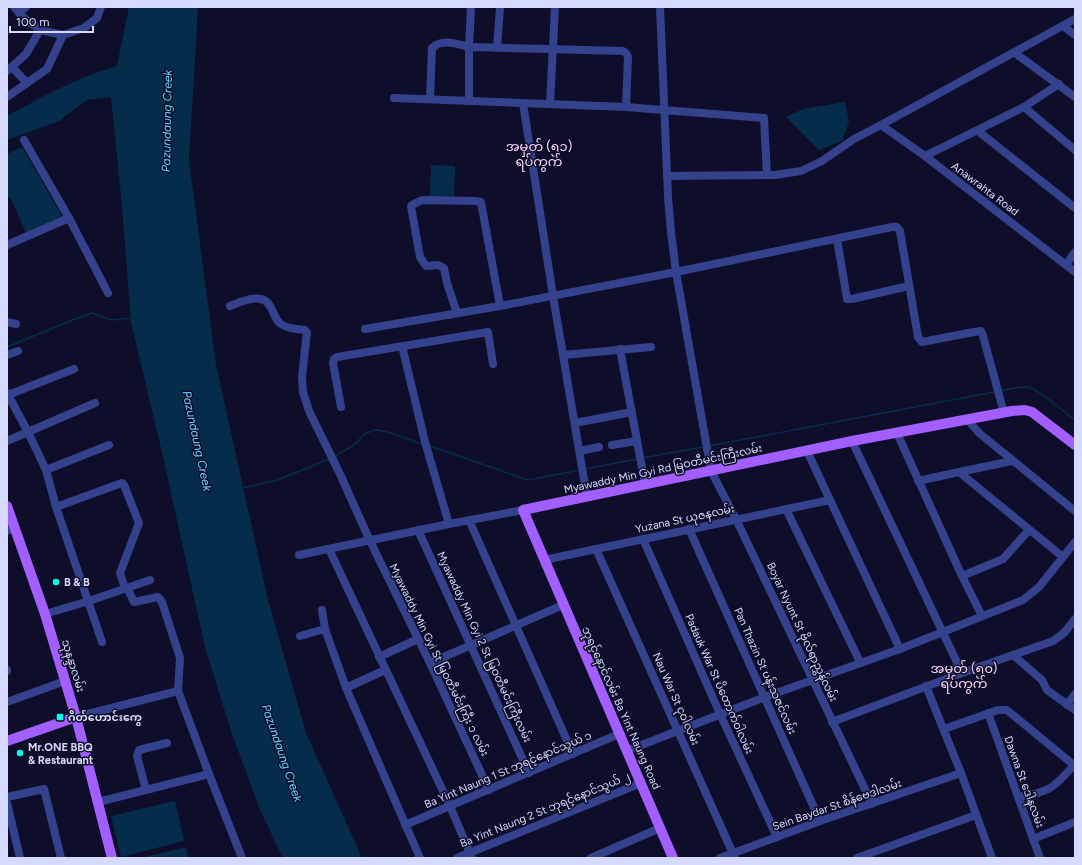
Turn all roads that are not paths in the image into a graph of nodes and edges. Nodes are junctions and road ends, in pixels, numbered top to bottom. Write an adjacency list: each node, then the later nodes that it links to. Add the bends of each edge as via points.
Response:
1 (26, 7): 7 (street)
2 (101, 7): 11 (street, via 97,18 84,28)
3 (471, 7): 13 (street)
4 (500, 7): 14 (street)
5 (555, 7): 15 (street)
6 (660, 7): 29 (street, Boyar Nyunt St ဗိုလ်ရာညွှန်လမ်း)
7 (16, 10): 10 (street)
8 (1075, 19): 9 (street)
9 (1063, 26): 12 (street); 16 (street)
10 (40, 30): 11 (street); 17 (street, via 26,54)
11 (64, 35): 18 (street, via 47,68)
12 (1075, 35)
13 (469, 46): 14 (street); 23 (street, via 444,42 432,48); 24 (street)
14 (497, 48): 15 (street)
15 (553, 50): 26 (street); 27 (street, via 626,53)
16 (1015, 53): 19 (street); 30 (street)
17 (9, 69): 18 (street)
18 (28, 83): 21 (street)
19 (1059, 84): 20 (street); 28 (street)
20 (1075, 96)
21 (7, 97)
22 (394, 98): 23 (street)
23 (430, 99): 24 (street)
24 (469, 101): 25 (street)
25 (523, 103): 26 (street); 47 (street)
26 (550, 104): 27 (street)
27 (626, 106): 29 (street)
28 (1024, 107): 31 (street); 33 (street)
29 (664, 109): 35 (street, Boyar Nyunt St ဗိုလ်ရာညွှန်လမ်း); 36 (street, via 764,118)
30 (881, 125): 34 (street, Anawrahta Road); 36 (street, via 801,171)
31 (978, 131): 34 (street); 37 (street)
32 (24, 140): 38 (street)
33 (1075, 150)
34 (924, 156): 42 (street, Anawrahta Road)
35 (667, 176): 36 (street); 43 (street, Boyar Nyunt St ဗိုလ်ရာညွှန်လမ်း)
36 (767, 176)
37 (1075, 208)
38 (69, 218): 40 (street); 46 (street)
39 (837, 239): 43 (street); 45 (street, via 897,227 900,231); 45 (street, via 847,299)
40 (7, 245)
41 (1075, 252): 42 (street)
42 (1066, 265): 44 (street, Anawrahta Road)
43 (676, 272): 47 (street); 82 (street, Boyar Nyunt St ဗိုလ်ရာညွှန်လမ်း)
44 (1075, 272)
45 (909, 286): 66 (street, via 918,337 922,342 981,332)
46 (108, 292)
47 (553, 296): 49 (street); 59 (street)
48 (230, 306): 101 (street, Myawaddy Min Gyi St မြဝတီမင်းကြီး ၁ လမ်း, via 245,300 262,299 270,304 275,317 282,325 307,332 303,392 309,411)
49 (500, 306): 50 (street); 50 (street, via 481,202 422,200 411,206 420,257 426,266 438,265 444,268)
50 (457, 313): 53 (street)
51 (7, 322): 52 (street)
52 (16, 324)
53 (365, 329)
54 (402, 346): 60 (street, via 488,332); 64 (street, via 334,359); 95 (street, via 425,442)
55 (651, 347): 56 (street)
56 (620, 349): 59 (street); 65 (street)
57 (18, 351): 58 (street)
58 (7, 355)
59 (563, 355): 68 (street)
60 (493, 364)
61 (74, 368): 62 (street)
62 (7, 394): 69 (street)
63 (95, 403): 69 (street)
64 (341, 407)
65 (632, 412): 68 (street); 72 (street)
66 (1004, 413): 67 (main road, Myawaddy Min Gyi Rd မြဝတီမင်းကြီးလမ်း); 76 (main road, Myawaddy Min Gyi Rd မြဝတီမင်းကြီးလမ်း, via 1025,410 1032,412)
67 (967, 419): 70 (main road, Myawaddy Min Gyi Rd မြဝတီမင်းကြီးလမ်း); 80 (street, via 979,433)
68 (575, 423): 78 (street)
69 (28, 432): 71 (street); 81 (street)
70 (897, 433): 73 (main road, Myawaddy Min Gyi Rd မြဝတီမင်းကြီးလမ်း); 84 (street)
71 (7, 441)
72 (637, 441): 74 (street); 85 (street)
73 (852, 441): 79 (main road, Myawaddy Min Gyi Rd မြဝတီမင်းကြီးလမ်း); 119 (street)
74 (612, 444)
75 (109, 445): 81 (street)
76 (1075, 445)
77 (598, 447): 78 (street)
78 (580, 451): 86 (street)
79 (807, 451): 82 (main road, Myawaddy Min Gyi Rd မြဝတီမင်းကြီးလမ်း); 87 (street)
80 (1012, 460): 83 (street); 92 (street)
81 (46, 470): 89 (street)
82 (711, 471): 85 (main road, Myawaddy Min Gyi Rd မြဝတီမင်းကြီးလမ်း); 93 (street, Boyar Nyunt St ဗိုလ်ရာညွှန်လမ်း)
83 (958, 472): 84 (street); 99 (street)
84 (918, 481): 108 (street)
85 (645, 484): 86 (main road, Myawaddy Min Gyi Rd မြဝတီမင်းကြီးလမ်း)
86 (587, 497): 91 (main road, Myawaddy Min Gyi Rd မြဝတီမင်းကြီးလမ်း)
87 (830, 500): 90 (street, Yuzana St ယုဇနလမ်း); 124 (street)
88 (7, 506): 96 (main road, သုနန္ဒာလမ်း)
89 (56, 507): 110 (street, via 119,484 124,485 139,522 120,573); 111 (street)
90 (786, 509): 93 (street, Yuzana St ယုဇနလမ်း); 127 (street)
91 (523, 510): 94 (street, Myawaddy Min Gyi Rd မြဝတီမင်းကြီးလမ်း); 107 (main road, ဘုရင့်နောင်လမ်း Ba Yint Naung Road)
92 (1075, 511)
93 (736, 519): 98 (street, Yuzana St ယုဇနလမ်း); 131 (street, Boyar Nyunt St ဗိုလ်ရာညွှန်လမ်း)
94 (469, 520): 95 (street, Myawaddy Min Gyi Rd မြဝတီမင်းကြီးလမ်း); 117 (street)
95 (449, 524): 97 (street, Myawaddy Min Gyi Rd မြဝတီမင်းကြီးလမ်း)
96 (11, 529): 114 (main road, သုနန္ဒာလမ်း)
97 (418, 530): 101 (street, Myawaddy Min Gyi Rd မြဝတီမင်းကြီးလမ်း); 123 (street, Myawaddy Min Gyi 2 St မြဝတီမင်းကြီးလမ်း)
98 (689, 530): 100 (street, Yuzana St ယုဇနလမ်း); 137 (street, Pan Thazin St ပန်းသဇင်လမ်း)
99 (1029, 530): 106 (street); 108 (street, via 1003,559)
100 (643, 539): 104 (street, Yuzana St ယုဇနလမ်း); 142 (street, Padauk War St ပိတောက်ဝါလမ်း)
101 (370, 541): 103 (street, Myawaddy Min Gyi Rd မြဝတီမင်းကြီးလမ်း); 121 (street, Myawaddy Min Gyi St မြဝတီမင်းကြီး ၁ လမ်း)
102 (1075, 542): 106 (street)
103 (329, 548): 105 (street, Myawaddy Min Gyi Rd မြဝတီမင်းကြီးလမ်း); 126 (street)
104 (596, 549): 107 (street, Yuzana St ယုဇနလမ်း); 146 (street, Nau War St ငုဝါလမ်း)
105 (299, 555)
106 (1064, 557): 115 (street, via 1039,587 1023,600)
107 (546, 564): 112 (main road, ဘုရင့်နောင်လမ်း Ba Yint Naung Road)
108 (962, 576): 115 (street)
109 (150, 580): 110 (street)
110 (126, 588): 111 (street); 135 (street, via 134,602 158,597 161,600 180,658)
111 (88, 601): 114 (street); 122 (street)
112 (563, 605): 117 (street); 147 (main road, ဘုရင့်နောင်လမ်း Ba Yint Naung Road)
113 (322, 610): 118 (street)
114 (45, 614): 132 (main road, သုနန္ဒာလမ်း)
115 (982, 616): 119 (street)
116 (1075, 619): 125 (street, via 1064,633 1053,641)
117 (516, 626): 123 (street); 151 (street)
118 (325, 629): 120 (street); 134 (street)
119 (942, 633): 124 (street); 130 (street)
120 (300, 636)
121 (418, 639): 126 (street); 128 (street, Myawaddy Min Gyi St မြဝတီမင်းကြီး ၁ လမ်း)
122 (102, 642)
123 (471, 646): 128 (street); 153 (street, Myawaddy Min Gyi 2 St မြဝတီမင်းကြီးလမ်း)
124 (900, 649): 127 (street)
125 (1013, 655): 130 (street); 139 (street, via 1042,680 1047,690)
126 (379, 656): 129 (street)
127 (860, 662): 131 (street)
128 (430, 663): 158 (street, Myawaddy Min Gyi St မြဝတီမင်းကြီး ၁ လမ်း)
129 (385, 670): 134 (street); 164 (street)
130 (962, 673): 133 (street)
131 (812, 680): 137 (street); 144 (street, Boyar Nyunt St ဗိုလ်ရာညွှန်လမ်း)
132 (65, 681): 138 (street); 143 (main road, သုနန္ဒာလမ်း)
133 (926, 686): 144 (street); 145 (street)
134 (346, 688): 168 (street)
135 (178, 691): 143 (street); 155 (street)
136 (1075, 694): 139 (street)
137 (765, 696): 142 (street); 166 (street, Pan Thazin St ပန်းသဇင်လမ်း)
138 (7, 702)
139 (1067, 705): 140 (street)
140 (1075, 710)
141 (988, 713): 145 (street); 152 (street, via 1007,710); 160 (street, Dawna St ဒေါနလမ်း)
142 (720, 714): 146 (street); 170 (street, Padauk War St ပိတောက်ဝါလမ်း)
143 (76, 716): 148 (main road); 161 (main road, သုနန္ဒာလမ်း)
144 (832, 722): 163 (street, Boyar Nyunt St ဗိုလ်ရာညွှန်လမ်း)
145 (944, 729): 154 (street)
146 (678, 731): 150 (street); 173 (street, Nau War St ငုဝါလမ်း)
147 (619, 734): 150 (main road, ဘုရင့်နောင်လမ်း Ba Yint Naung Road); 151 (street, Ba Yint Naung 1 St ဘုရင့်နောင်သွယ် ၁)
148 (7, 742)
149 (167, 743): 157 (street, via 138,752)
150 (626, 751): 156 (main road, ဘုရင့်နောင်လမ်း Ba Yint Naung Road)
151 (573, 754): 153 (street, Ba Yint Naung 1 St ဘုရင့်နောင်သွယ် ၁)
152 (1074, 765): 160 (street, via 1052,788 1036,795)
153 (529, 773): 158 (street, Ba Yint Naung 1 St ဘုရင့်နောင်သွယ် ၁)
154 (962, 773): 163 (street, Sein Baydar St စိန်ဗေဒါလမ်း); 165 (street)
155 (209, 774): 157 (street); 177 (street)
156 (641, 783): 169 (main road, ဘုရင့်နောင်လမ်း Ba Yint Naung Road); 172 (street, Ba Yint Naung 2 St ဘုရင့်နောင်သွယ် ၂)
157 (146, 790): 161 (street)
158 (489, 790): 164 (street, Ba Yint Naung 1 St ဘုရင့်နောင်သွယ် ၁)
159 (7, 797): 175 (street, via 44,789)
160 (1018, 797): 171 (street, Dawna St ဒေါနလမ်း)
161 (98, 802): 176 (main road, သုနန္ဒာလမ်း)
162 (7, 804): 174 (street)
163 (872, 804): 166 (street, Sein Baydar St စိန်ဗေဒါလမ်း)
164 (450, 806): 168 (street, Ba Yint Naung 1 St ဘုရင့်နောင်သွယ် ၁); 172 (street)
165 (976, 815): 183 (street); 184 (street)
166 (820, 821): 170 (street, Sein Baydar St စိန်ဗေဒါလမ်း)
167 (1075, 822): 171 (street)
168 (405, 825): 178 (street)
169 (660, 828): 180 (street); 181 (main road, ဘုရင့်နောင်လမ်း Ba Yint Naung Road)
170 (777, 837): 173 (street, Sein Baydar St စိန်ဗေဒါလမ်း)
171 (1033, 839): 185 (street, Dawna St ဒေါနလမ်း)
172 (471, 855): 179 (street, Ba Yint Naung 2 St ဘုရင့်နောင်သွယ် ၂)
173 (734, 856): 182 (street, Sein Baydar St စိန်ဗေဒါလမ်း)
174 (20, 858)
175 (61, 858)
176 (112, 858)
177 (242, 858)
178 (420, 858)
179 (457, 858)
180 (592, 858)
181 (673, 858)
182 (720, 858)
183 (857, 858)
184 (991, 858)
185 (1040, 858)

